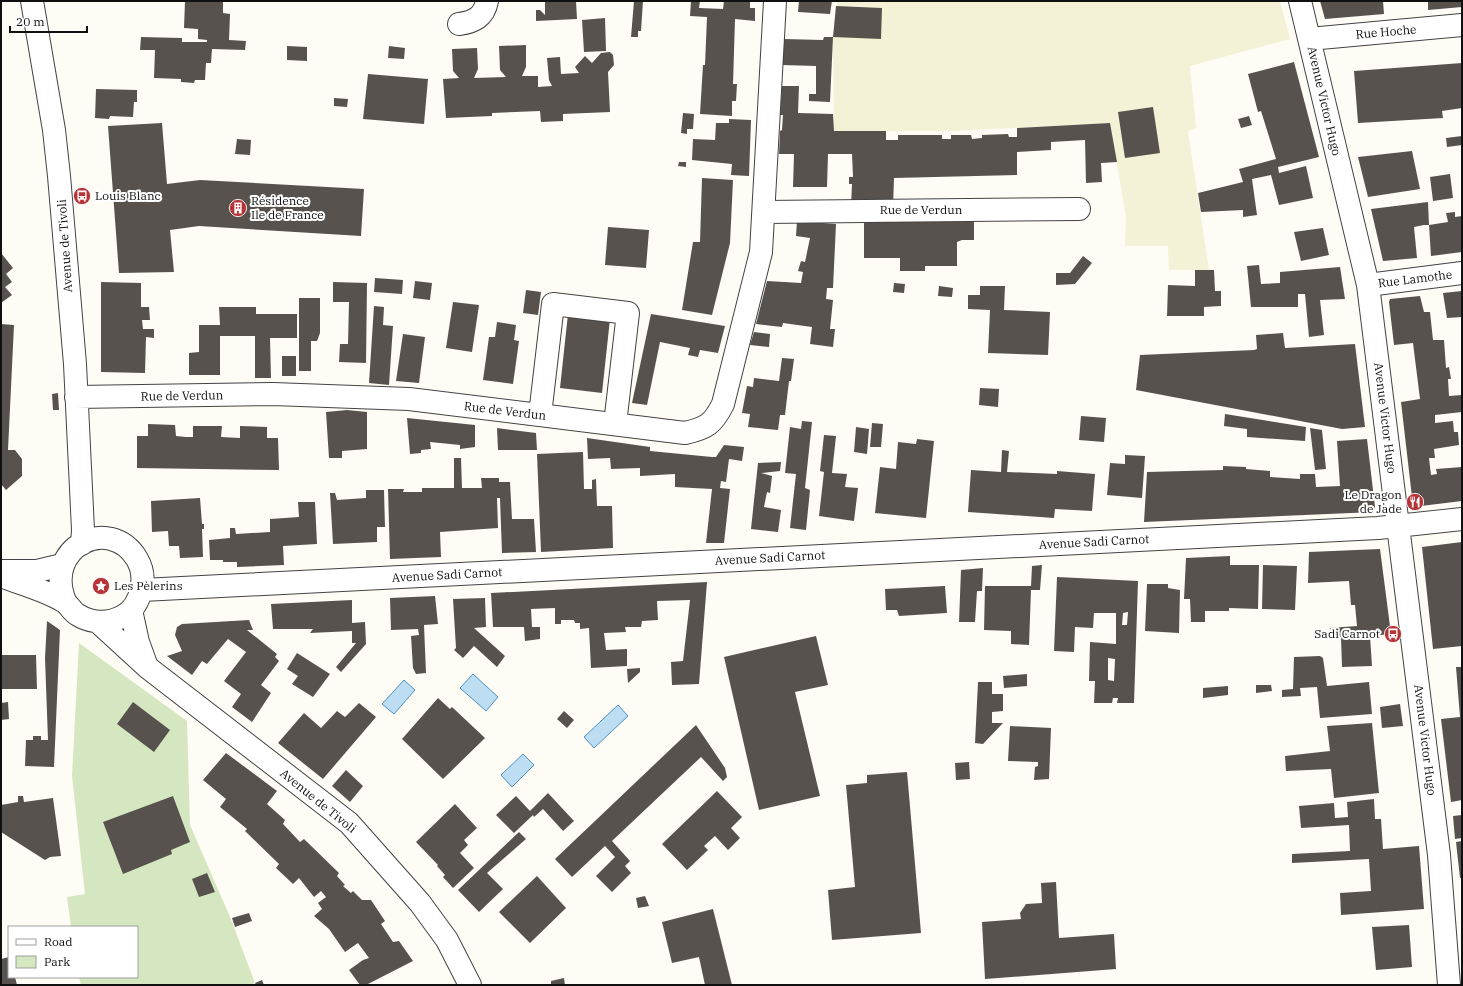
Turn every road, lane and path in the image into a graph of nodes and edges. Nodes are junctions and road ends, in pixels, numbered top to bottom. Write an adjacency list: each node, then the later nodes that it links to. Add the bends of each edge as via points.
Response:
1 (32, 1): 12 (street, Avenue de Tivoli, via 60,176)
2 (487, 1): 5 (street, via 486,9 480,17)
3 (775, 1): 9 (street, Rue de Verdun)
4 (1300, 1): 7 (street, Avenue Victor Hugo)
5 (459, 24)
6 (1462, 25): 7 (street, Rue Hoche)
7 (1309, 39): 11 (street, Avenue Victor Hugo)
8 (1079, 209): 9 (street, Rue de Verdun)
9 (764, 212): 14 (street, Rue de Verdun, via 758,268 724,404 715,420 702,429 685,433)
10 (1462, 273): 11 (street, Rue Lamothe)
11 (1368, 285): 16 (street, Avenue Victor Hugo)
12 (76, 397): 13 (street, Rue de Verdun, via 273,394 401,399); 17 (street, Avenue de Tivoli, via 82,493 92,525)
13 (540, 415): 14 (street, Rue de Verdun); 14 (street, via 553,304 628,313)
14 (615, 424)
15 (1462, 519): 16 (street, Avenue Sadi Carnot)
16 (1398, 527): 21 (street, Avenue Sadi Carnot); 27 (street, Avenue Victor Hugo, via 1439,855)
17 (91, 541): 18 (street, via 74,548); 21 (street, via 113,540 134,554 143,577)
18 (62, 566): 19 (street, via 37,572); 22 (street, via 60,584)
19 (1, 571)
20 (1, 576): 22 (street)
21 (142, 590): 23 (street)
22 (65, 601): 24 (street, via 78,615)
23 (131, 610): 24 (street, via 112,621); 25 (street)
24 (99, 623): 25 (street, Avenue de Tivoli)
25 (147, 667): 26 (street, Avenue de Tivoli, via 349,824 420,903 447,940)
26 (470, 985)
27 (1449, 985)

